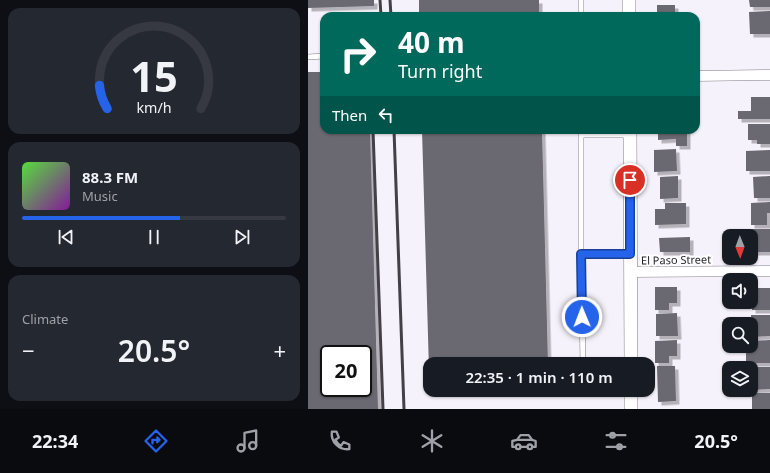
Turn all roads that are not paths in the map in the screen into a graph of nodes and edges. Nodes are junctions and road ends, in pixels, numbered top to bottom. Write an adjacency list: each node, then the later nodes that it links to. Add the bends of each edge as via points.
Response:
1 (581, 0): 3 (lane)
2 (629, 0): 4 (street)
3 (581, 12)
4 (630, 12)
5 (320, 56): 6 (lane)
6 (308, 57)
7 (700, 76): 8 (street)
8 (770, 76)
9 (581, 134): 11 (lane)
10 (630, 134): 12 (street)
11 (581, 254): 12 (lane); 15 (lane)
12 (630, 254): 14 (street)
13 (770, 271): 14 (street, El Paso Street)
14 (630, 272): 16 (street)
15 (583, 357)
16 (631, 357)
17 (631, 397): 18 (street)
18 (631, 409)

